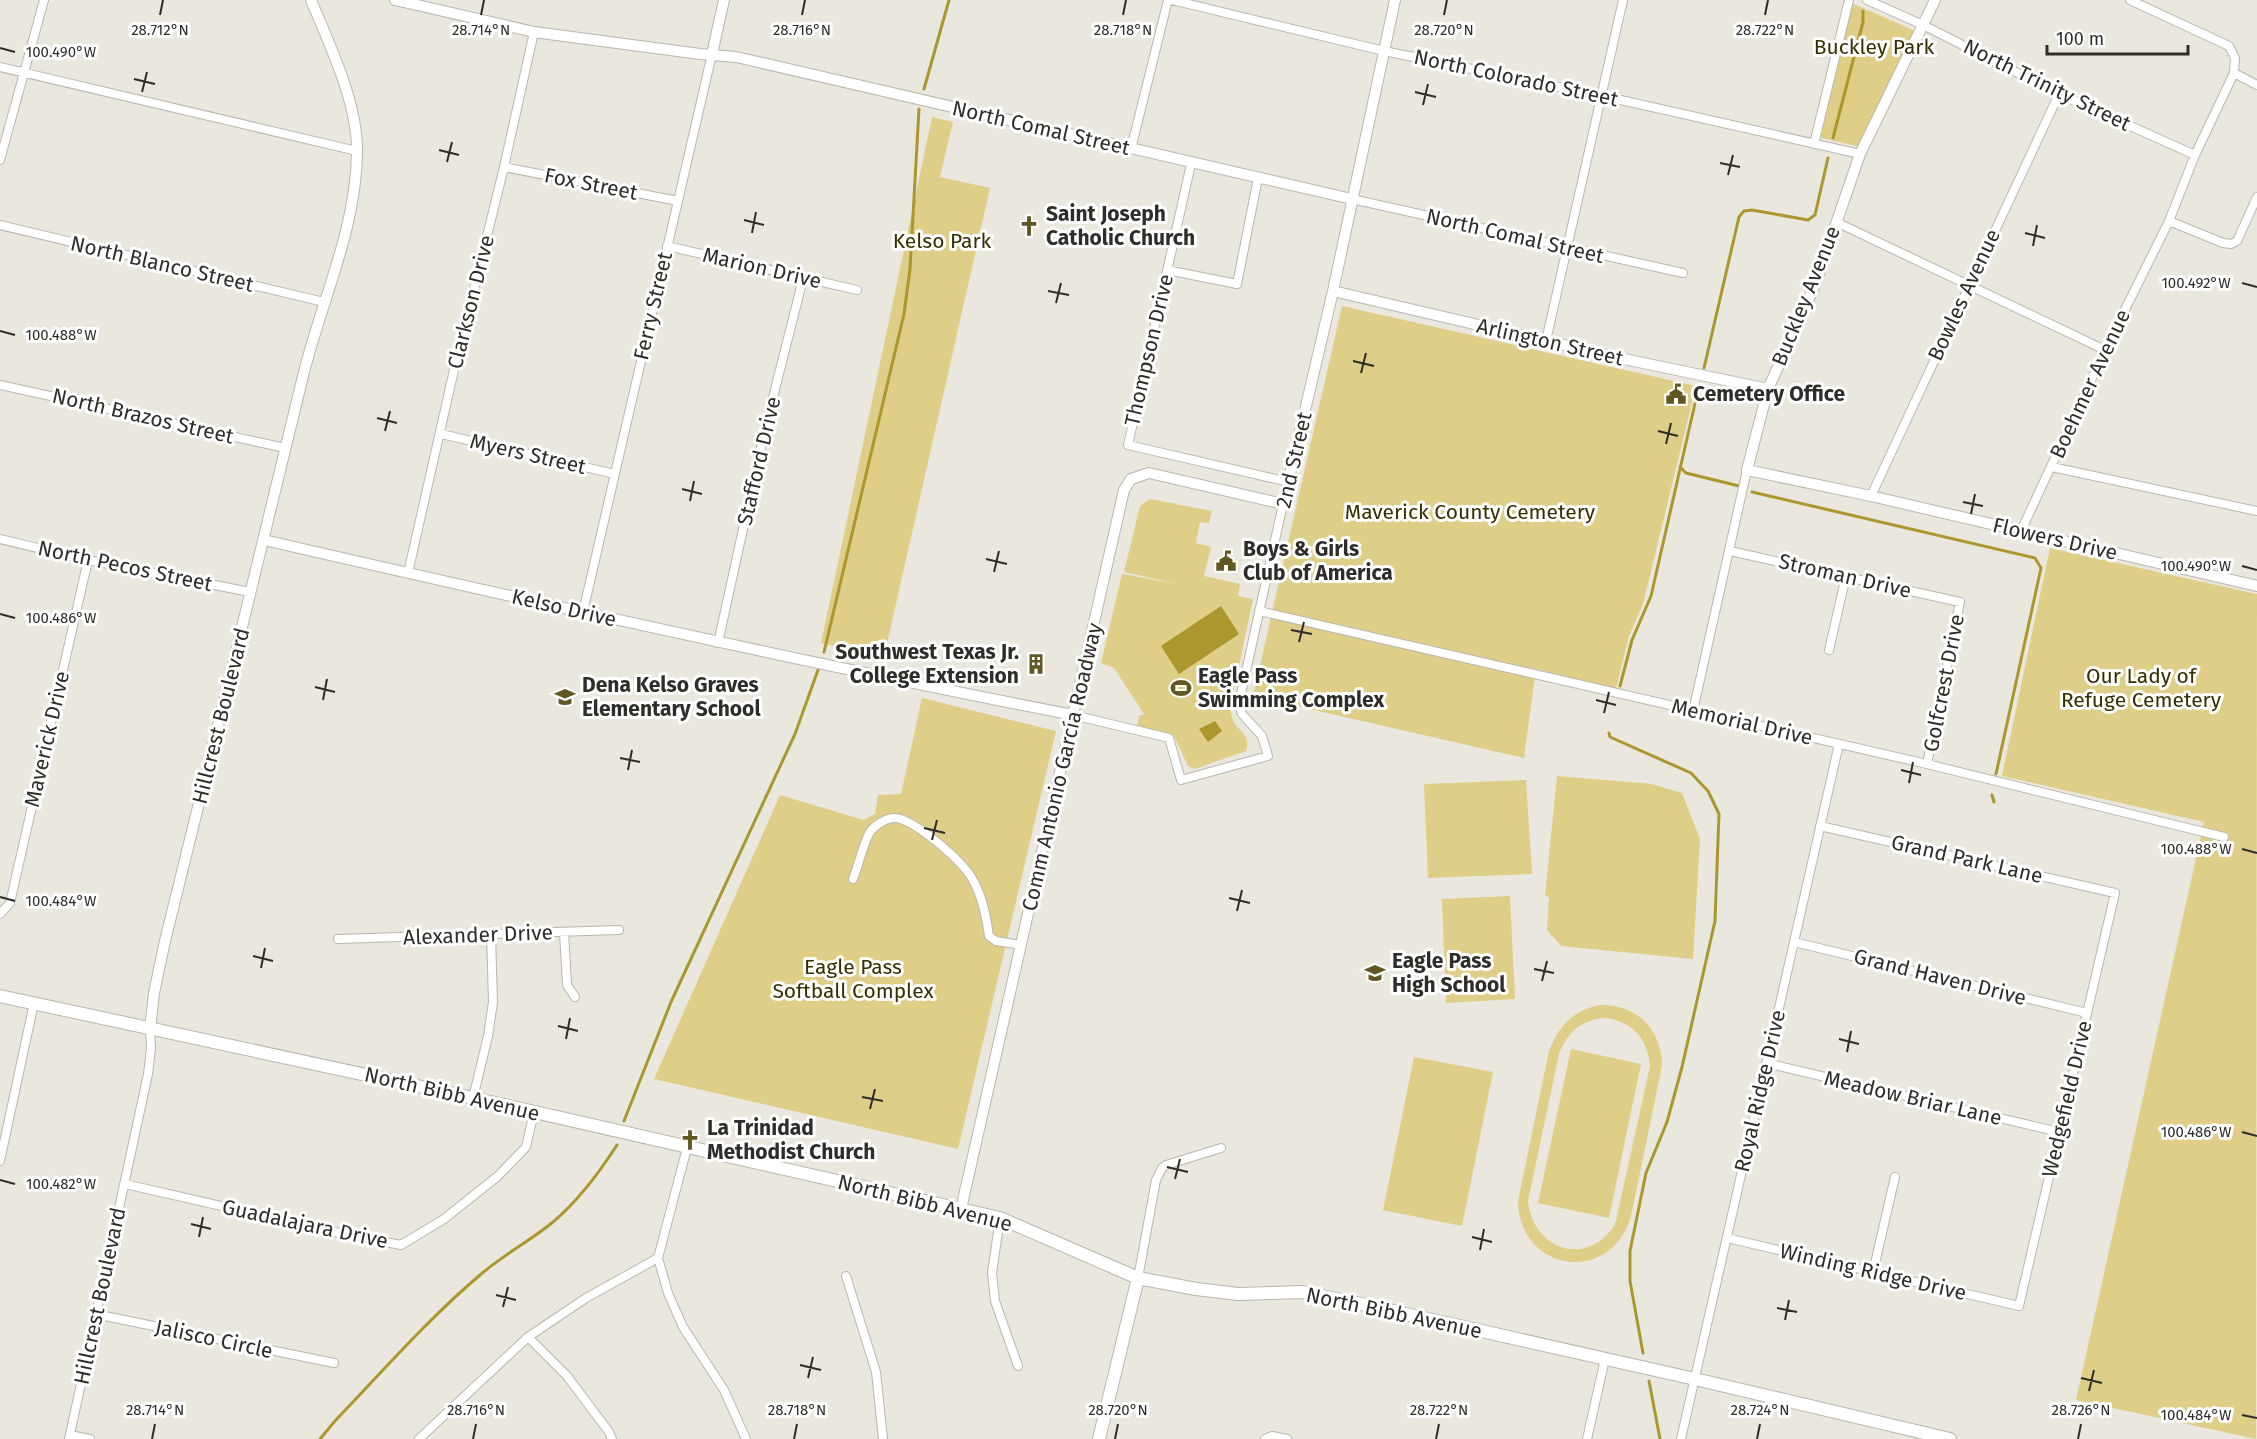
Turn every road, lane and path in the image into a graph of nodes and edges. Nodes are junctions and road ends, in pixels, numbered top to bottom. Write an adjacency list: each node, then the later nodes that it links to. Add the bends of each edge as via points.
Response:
1 (44, 0): 17 (street)
2 (311, 0): 24 (street, Hillcrest Boulevard, via 342,79 355,125)
3 (395, 0): 13 (street, North Comal Street)
4 (724, 0): 15 (street, Ferry Street)
5 (1170, 0): 14 (street, North Colorado Street); 23 (street)
6 (1395, 0): 14 (street, 2nd Street)
7 (1623, 0): 21 (street)
8 (1849, 0): 22 (street)
9 (1867, 0): 12 (street, North Trinity Street)
10 (1935, 0): 12 (street, Buckley Avenue)
11 (2130, 0): 18 (street, via 2229,46 2235,58)
12 (1923, 25): 20 (street, North Trinity Street); 25 (street, Buckley Avenue)
13 (534, 32): 15 (street, North Comal Street); 29 (street, Clarkson Drive)
14 (1384, 51): 21 (street, North Colorado Street); 32 (street, 2nd Street)
15 (711, 54): 23 (street, North Comal Street, via 747,59); 33 (street, Ferry Street)
16 (0, 67): 17 (street)
17 (24, 72): 24 (street); 27 (street)
18 (2234, 74): 19 (street); 26 (street, Boehmer Avenue)
19 (2257, 85)
20 (2059, 94): 26 (street, North Trinity Street); 42 (street, Bowles Avenue)
21 (1602, 96): 22 (street, North Colorado Street); 38 (street)
22 (1814, 144): 25 (street, North Colorado Street)
23 (1131, 149): 28 (street, North Comal Street)
24 (357, 151): 45 (street, Hillcrest Boulevard, via 347,225)
25 (1860, 154): 35 (street, Buckley Avenue)
26 (2195, 155): 34 (street, Boehmer Avenue)
27 (0, 160)
28 (1191, 164): 30 (street, North Comal Street); 39 (street, Thompson Drive)
29 (504, 167): 33 (street, Fox Street); 50 (street, Clarkson Drive)
30 (1258, 178): 32 (street, North Comal Street); 39 (street, via 1237,284)
31 (2257, 197): 34 (street, via 2237,241 2231,244)
32 (1352, 199): 38 (street, North Comal Street); 44 (street, 2nd Street)
33 (678, 201): 37 (street, Ferry Street)
34 (2169, 221): 47 (street, Boehmer Avenue)
35 (1836, 222): 42 (street); 49 (street, Buckley Avenue, via 1815,285)
36 (0, 225): 45 (street, North Blanco Street)
37 (667, 246): 41 (street, Marion Drive); 54 (street, Ferry Street)
38 (1568, 248): 40 (street, North Comal Street); 46 (street)
39 (1167, 270): 55 (street, Thompson Drive, via 1128,445)
40 (1683, 273)
41 (803, 279): 43 (street, Marion Drive); 71 (street, Stafford Drive)
42 (1968, 286): 47 (street); 56 (street, Bowles Avenue)
43 (857, 290)
44 (1333, 291): 46 (street, Arlington Street); 55 (street, 2nd Street)
45 (324, 302): 51 (street, Hillcrest Boulevard)
46 (1546, 341): 49 (street, Arlington Street)
47 (2104, 350): 52 (street, Boehmer Avenue)
48 (0, 385): 51 (street, North Brazos Street)
49 (1768, 389): 53 (street, Buckley Avenue)
50 (441, 434): 54 (street, Myers Street); 64 (street, Clarkson Drive)
51 (285, 448): 61 (street, Hillcrest Boulevard)
52 (2052, 466): 58 (street); 59 (street, Boehmer Avenue)
53 (1747, 470): 56 (street, Flowers Drive); 62 (street, Buckley Avenue)
54 (615, 474): 70 (street, Ferry Street)
55 (1289, 482): 57 (street, 2nd Street)
56 (1871, 496): 59 (street, Flowers Drive)
57 (1283, 504): 69 (street, 2nd Street); 74 (street, Comm Antonio García Roadway, via 1149,473 1131,479 1124,490)
58 (2257, 511)
59 (2021, 531): 66 (street, Flowers Drive)
60 (0, 539): 63 (street, North Pecos Street)
61 (264, 540): 64 (street, Kelso Drive); 67 (street, Hillcrest Boulevard)
62 (1730, 551): 65 (street, Stroman Drive); 73 (street, Buckley Avenue)
63 (88, 560): 67 (street, North Pecos Street); 81 (street, Maverick Drive, via 10,903)
64 (408, 573): 70 (street, Kelso Drive)
65 (1846, 576): 68 (street, Stroman Drive); 72 (street)
66 (2257, 586)
67 (250, 592): 92 (street, Hillcrest Boulevard, via 163,951)
68 (1960, 602): 76 (street, Golfcrest Drive)
69 (1259, 611): 73 (street, Memorial Drive); 74 (street, 2nd Street, via 1239,703 1242,714 1262,736 1268,756 1182,780 1169,738)
70 (583, 612): 71 (street, Kelso Drive)
71 (718, 643): 74 (street, Kelso Drive)
72 (1829, 650)
73 (1693, 711): 75 (street, Memorial Drive)
74 (1073, 715): 87 (street, Comm Antonio García Roadway)
75 (1839, 744): 76 (street, Memorial Drive); 77 (street, Royal Ridge Drive)
76 (1927, 764): 78 (street, Memorial Drive)
77 (1820, 826): 80 (street, Grand Park Lane); 86 (street, Royal Ridge Drive)
78 (2224, 837)
79 (853, 879): 87 (street, via 870,832 893,818 913,824 967,871 982,904 989,936)
80 (2115, 893): 91 (street, Wedgefield Drive)
81 (0, 914)
82 (619, 930): 83 (street, Alexander Drive)
83 (564, 932): 84 (street, Alexander Drive); 89 (street, via 567,985)
84 (491, 934): 85 (street, Alexander Drive); 94 (street, via 494,1002)
85 (338, 939)
86 (1794, 942): 91 (street, Grand Haven Drive); 93 (street, Royal Ridge Drive)
87 (1021, 945): 102 (street, Comm Antonio García Roadway)
88 (0, 996): 90 (main road, North Bibb Avenue)
89 (575, 997)
90 (34, 1004): 92 (main road, North Bibb Avenue); 99 (street)
91 (2087, 1012): 96 (street, Wedgefield Drive)
92 (150, 1029): 94 (main road, North Bibb Avenue); 101 (street, Hillcrest Boulevard, via 148,1074)
93 (1766, 1063): 96 (street, Meadow Briar Lane); 104 (street, Royal Ridge Drive)
94 (473, 1098): 95 (main road, North Bibb Avenue)
95 (534, 1112): 97 (main road, North Bibb Avenue); 101 (street, Guadalajara Drive, via 526,1147 498,1176 444,1219 400,1245)
96 (2059, 1132): 109 (street, Wedgefield Drive)
97 (687, 1148): 102 (main road, North Bibb Avenue); 105 (street)
98 (1221, 1148): 108 (street, via 1162,1168 1156,1180)
99 (0, 1161)
100 (1895, 1177): 106 (street)
101 (124, 1184): 110 (street, Hillcrest Boulevard)
102 (961, 1209): 103 (main road, North Bibb Avenue)
103 (1000, 1218): 108 (main road, North Bibb Avenue); 114 (street, via 992,1273 995,1301)
104 (1727, 1238): 106 (street, Winding Ridge Drive); 115 (street, Royal Ridge Drive)
105 (658, 1258): 111 (street, via 586,1298); 121 (street, via 683,1327 724,1390)
106 (1873, 1272): 109 (street, Winding Ridge Drive)
107 (846, 1276): 122 (street, via 876,1372)
108 (1138, 1278): 112 (main road, North Bibb Avenue, via 1239,1294 1302,1292); 123 (main road)
109 (2019, 1306)
110 (95, 1314): 113 (street, Jalisco Circle); 116 (street, Hillcrest Boulevard)
111 (528, 1337): 119 (street); 120 (street, via 567,1376)
112 (1605, 1359): 115 (main road, North Bibb Avenue); 125 (street)
113 (334, 1363)
114 (1018, 1366)
115 (1695, 1379): 126 (street, Royal Ridge Drive); 127 (main road, North Bibb Avenue)
116 (69, 1437): 118 (street)
117 (1283, 1438): 124 (street)
118 (90, 1439)
119 (419, 1439)
120 (612, 1439)
121 (746, 1439)
122 (883, 1439)
123 (1099, 1439)
124 (1265, 1439)
125 (1587, 1439)
126 (1682, 1439)
127 (1950, 1439)

